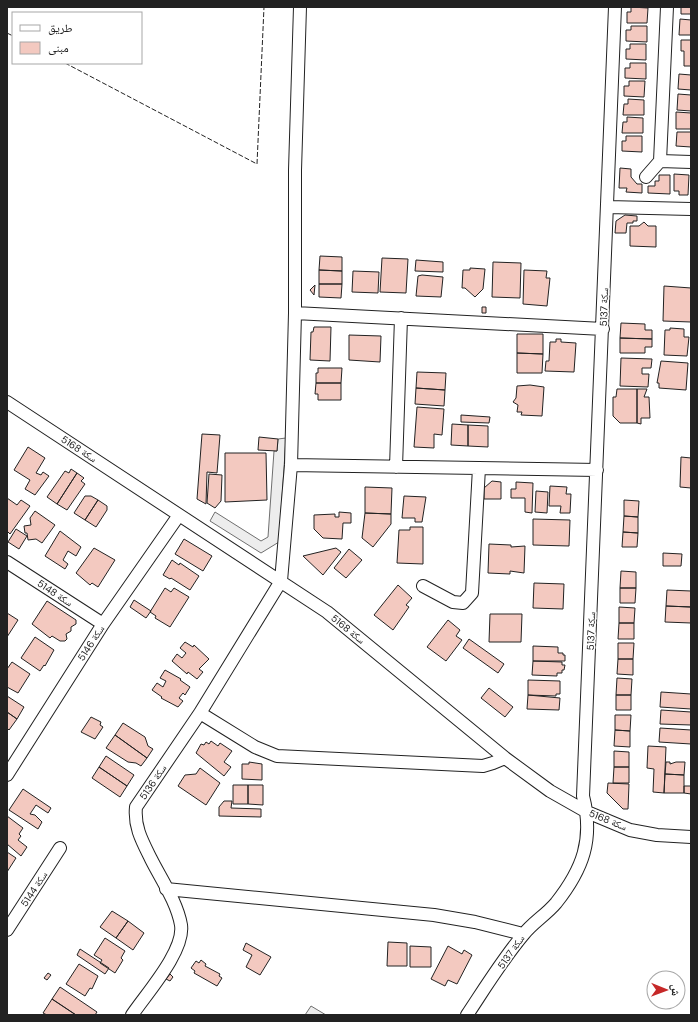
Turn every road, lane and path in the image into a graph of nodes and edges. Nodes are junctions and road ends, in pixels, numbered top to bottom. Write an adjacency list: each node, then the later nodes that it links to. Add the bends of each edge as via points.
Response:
1 (300, 7): 9 (street)
2 (615, 7): 7 (street, سكة 5137)
3 (667, 7): 4 (street)
4 (660, 161): 5 (street); 6 (street)
5 (691, 162)
6 (646, 177)
7 (608, 207): 8 (street); 11 (street, سكة 5137)
8 (691, 209)
9 (294, 313): 10 (street); 13 (street)
10 (401, 318): 11 (street); 14 (street)
11 (603, 329): 16 (street, سكة 5137)
12 (7, 402): 17 (street, سكة 5168)
13 (291, 465): 14 (street); 19 (street)
14 (396, 466): 15 (street)
15 (479, 468): 16 (street); 20 (street, via 472,593 463,603 453,602)
16 (597, 470): 25 (street, سكة 5137, via 583,796)
17 (179, 515): 19 (street, سكة 5168); 21 (street, سكة 5146)
18 (7, 562): 21 (street, سكة 5148)
19 (281, 581): 22 (street, سكة 5136); 23 (street, سكة 5168, via 327,612)
20 (423, 586)
21 (103, 624): 24 (street, سكة 5146)
22 (200, 713): 23 (street, via 255,747 277,756 483,766); 28 (street, سكة 5136, via 136,807 134,820 139,836)
23 (505, 758): 25 (street, سكة 5168, via 550,792)
24 (7, 775)
25 (587, 812): 26 (street, سكة 5168, via 630,830); 30 (street, سكة 5137, via 587,843 579,866 555,904)
26 (691, 837)
27 (60, 848): 29 (street, سكة 5144)
28 (166, 888): 30 (street, via 434,915); 31 (street, سكة 5136, via 181,927 179,941 173,955)
29 (7, 930)
30 (523, 934): 32 (street, سكة 5137)
31 (132, 1015)
32 (467, 1015)

